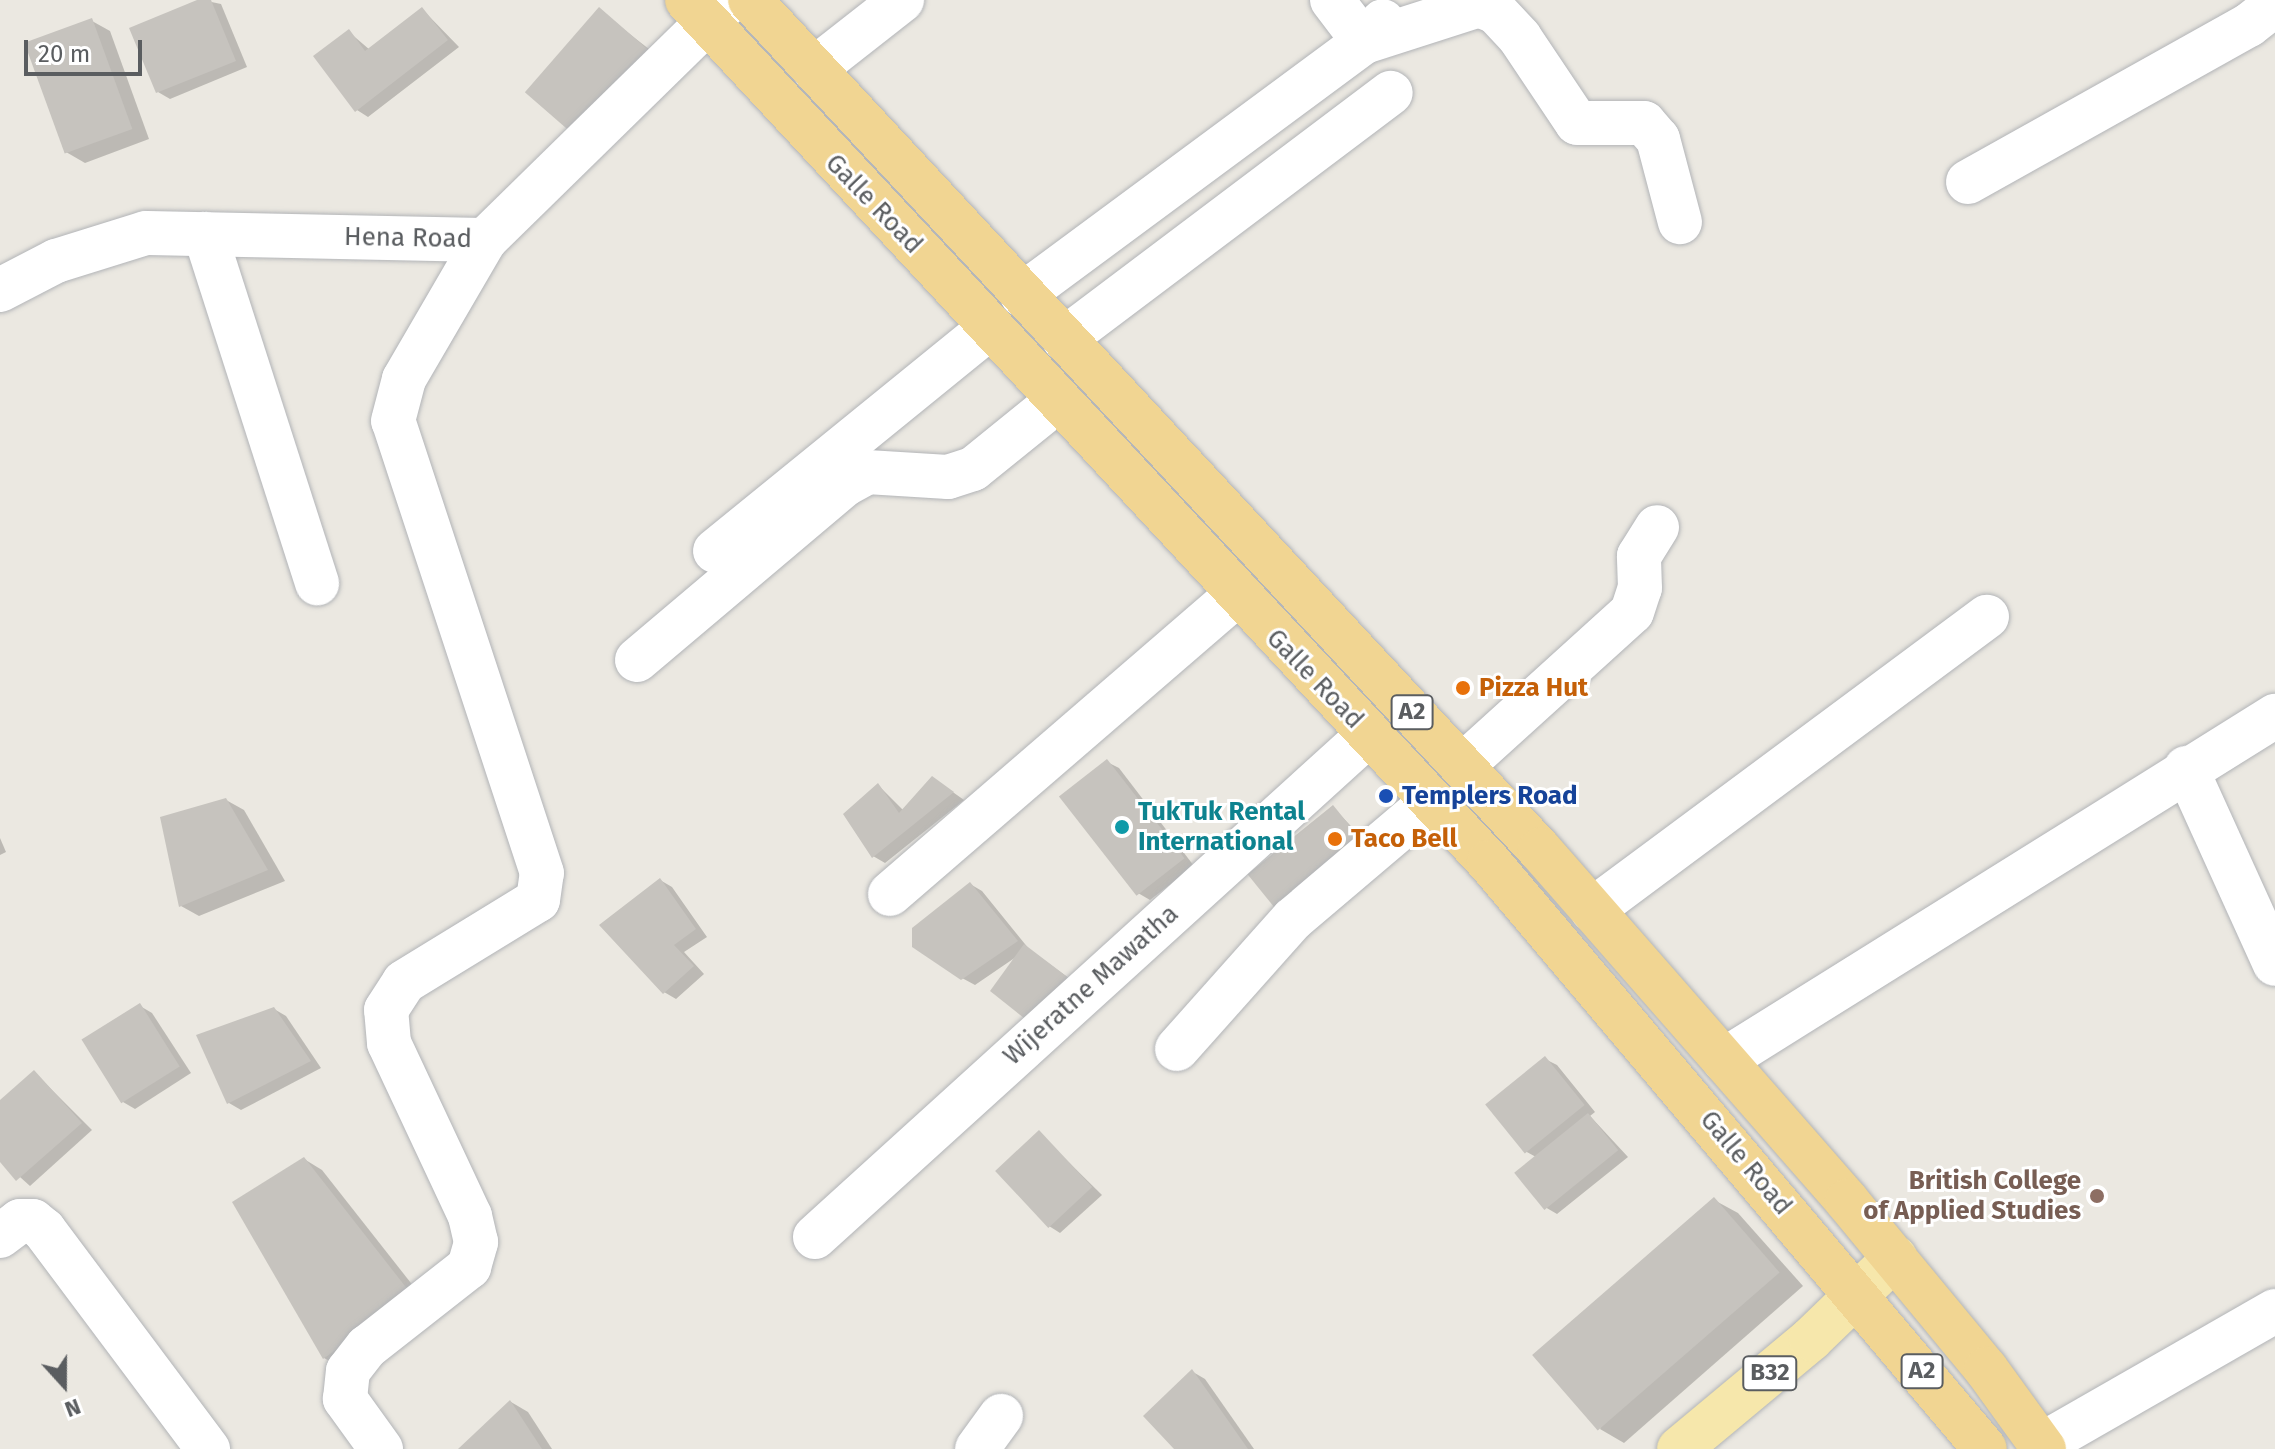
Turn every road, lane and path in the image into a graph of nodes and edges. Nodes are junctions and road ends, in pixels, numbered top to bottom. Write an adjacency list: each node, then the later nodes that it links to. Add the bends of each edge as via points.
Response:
1 (750, 0): 8 (highway, Galle Road / A2)
2 (902, 0): 8 (street)
3 (1332, 0): 7 (street)
4 (1402, 0): 7 (street)
5 (2275, 5): 10 (street, via 2249,25)
6 (708, 7): 13 (street, Hena Road); 16 (highway, Galle Road / A2)
7 (1364, 42): 11 (street, via 1479,5 1496,12 1577,123 1644,123 1658,139); 15 (street)
8 (814, 69): 15 (highway, Galle Road / A2)
9 (1391, 93): 17 (street)
10 (1968, 182)
11 (1680, 222)
12 (205, 234): 13 (street, Hena Road); 14 (street, Hena Road, via 146,233 56,261); 21 (street)
13 (485, 240): 42 (street, via 404,379 393,421 542,873 538,900 404,982 386,1010 389,1043 470,1216 476,1242 469,1267 367,1347 348,1371 345,1399)
14 (0, 290)
15 (1022, 295): 17 (highway, Galle Road / A2)
16 (988, 329): 18 (highway, Galle Road / A2); 20 (street)
17 (1064, 339): 27 (highway, Galle Road / A2)
18 (1057, 401): 22 (highway, Galle Road / A2); 24 (street, via 973,469 948,477 867,472 844,485)
19 (1657, 527): 27 (street, via 1639,556 1640,588 1632,612)
20 (715, 551)
21 (317, 583)
22 (1236, 595): 26 (highway, Galle Road / A2); 30 (street)
23 (1987, 617): 31 (street)
24 (637, 660)
25 (2275, 716): 28 (street)
26 (1368, 735): 29 (highway, Galle Road / A2); 36 (street, Wijeratne Mawatha)
27 (1462, 766): 31 (highway, Galle Road / A2)
28 (2186, 768): 32 (street); 34 (street)
29 (1432, 801): 33 (street, via 1293,919); 38 (highway, Galle Road / A2)
30 (890, 894)
31 (1592, 910): 34 (highway, Galle Road / A2)
32 (2275, 964)
33 (1177, 1049)
34 (1724, 1060): 37 (highway, Galle Road / A2)
35 (0, 1236): 41 (street, via 20,1221 33,1221 44,1230)
36 (815, 1237)
37 (1895, 1258): 38 (main road); 40 (highway, Galle Road / A2)
38 (1858, 1293): 43 (main road, B32); 44 (highway, Galle Road / A2)
39 (2275, 1311): 40 (street)
40 (2042, 1447)
41 (208, 1449)
42 (381, 1449)
43 (1679, 1449)
44 (1985, 1449)

